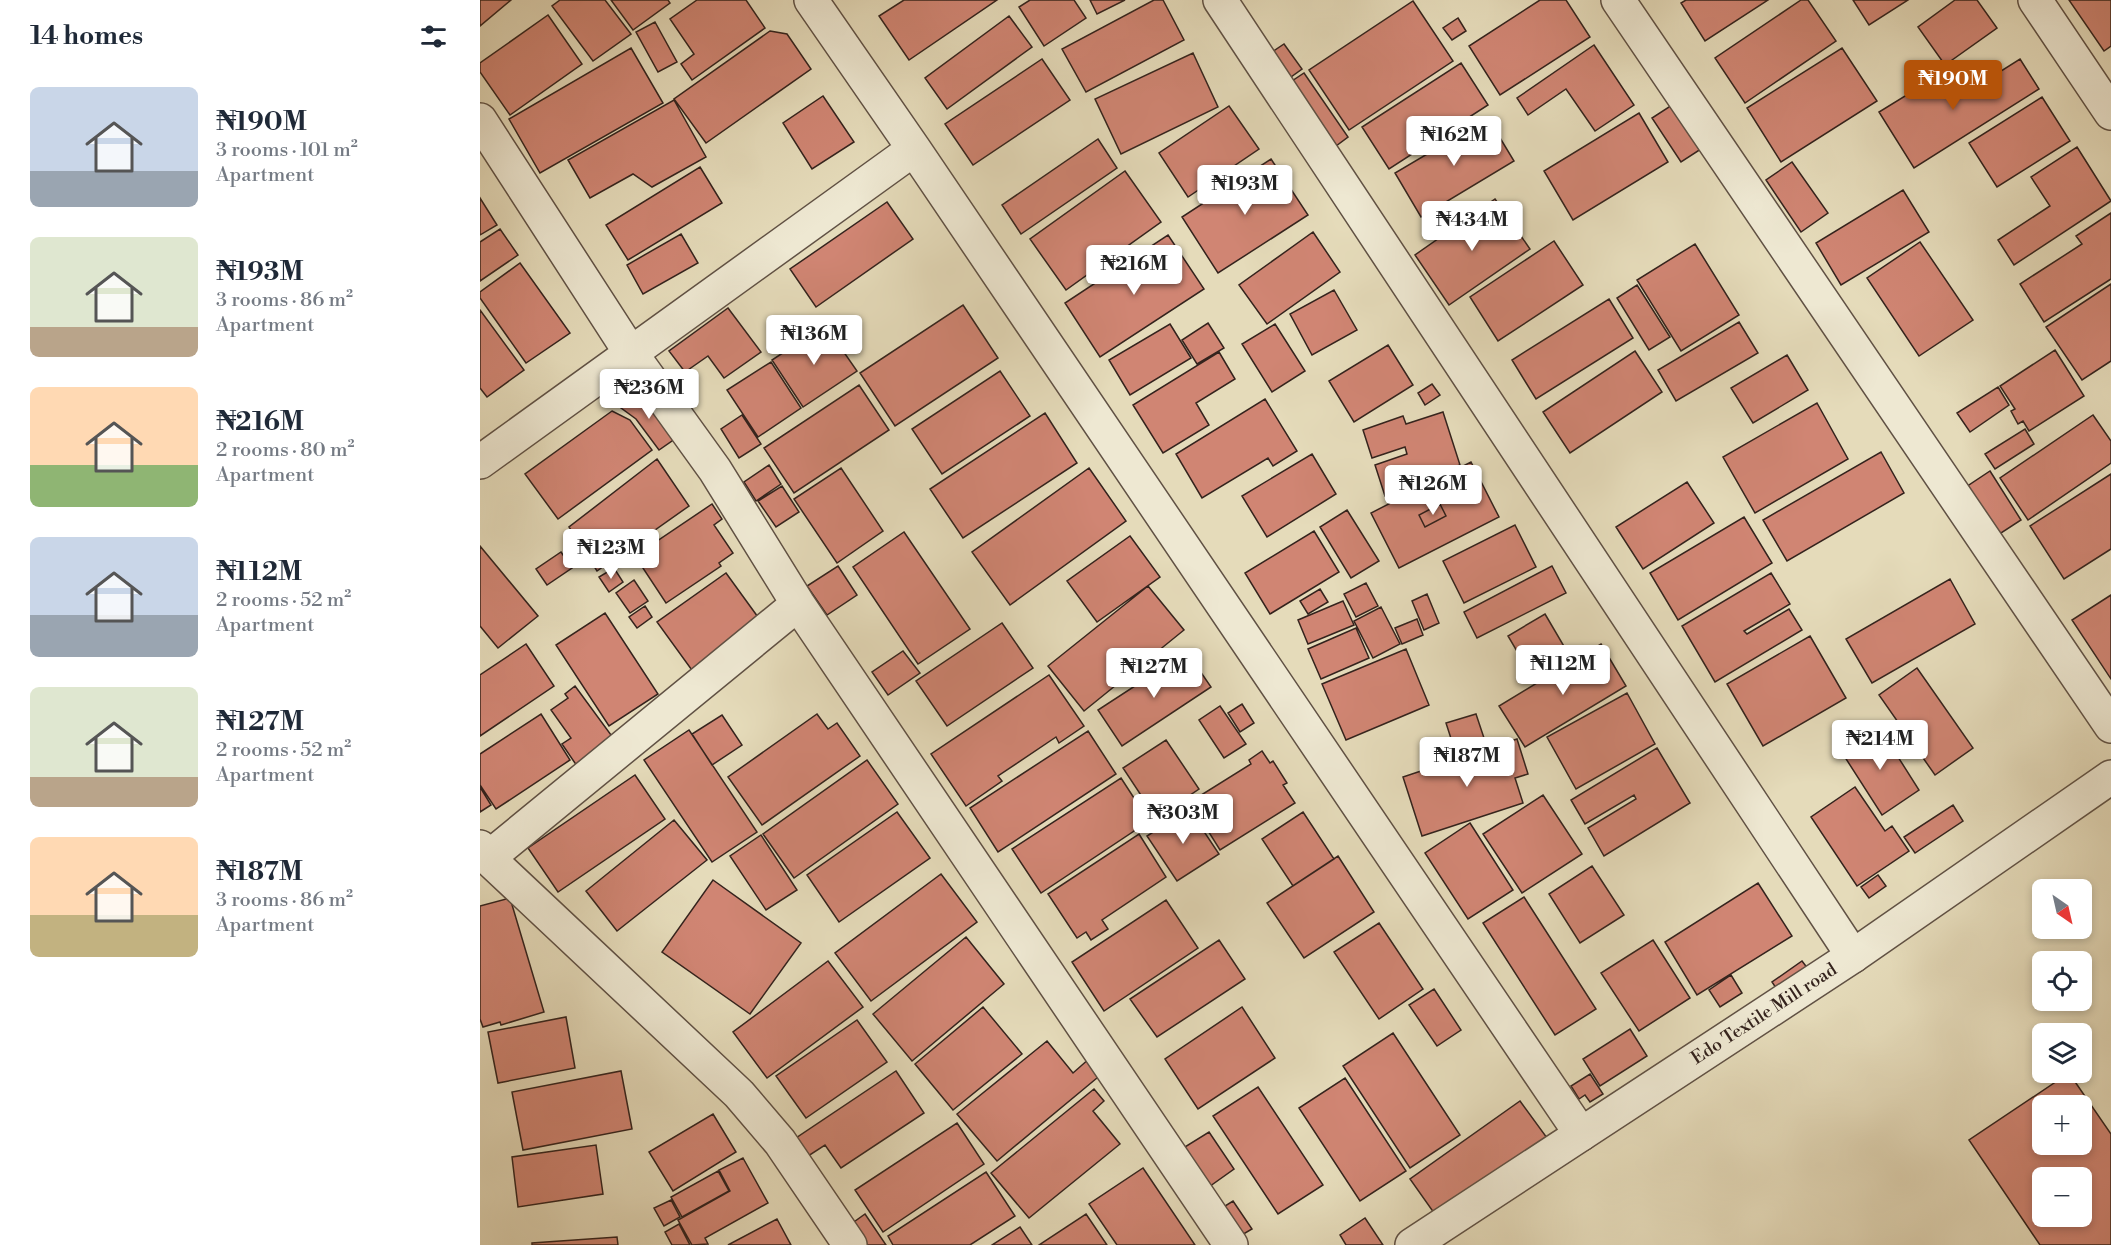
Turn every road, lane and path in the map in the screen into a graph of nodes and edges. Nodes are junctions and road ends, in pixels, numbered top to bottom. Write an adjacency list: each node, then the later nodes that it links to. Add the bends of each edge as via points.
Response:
1 (811, 0): 7 (street)
2 (1220, 0): 14 (street)
3 (1618, 0): 11 (street)
4 (2035, 0): 5 (street)
5 (2111, 113)
6 (480, 120): 8 (street)
7 (914, 149): 8 (street); 15 (street)
8 (630, 352): 9 (street); 10 (street, via 715,470)
9 (480, 462)
10 (798, 604): 13 (street); 17 (street)
11 (2111, 726)
12 (2111, 777): 14 (street, Edo Textile Mill road)
13 (484, 853): 16 (street, via 739,1094 780,1142)
14 (1853, 956): 15 (street, Edo Textile Mill road)
15 (1581, 1134): 18 (street, Edo Textile Mill road)
16 (850, 1245)
17 (1231, 1245)
18 (1412, 1245)

